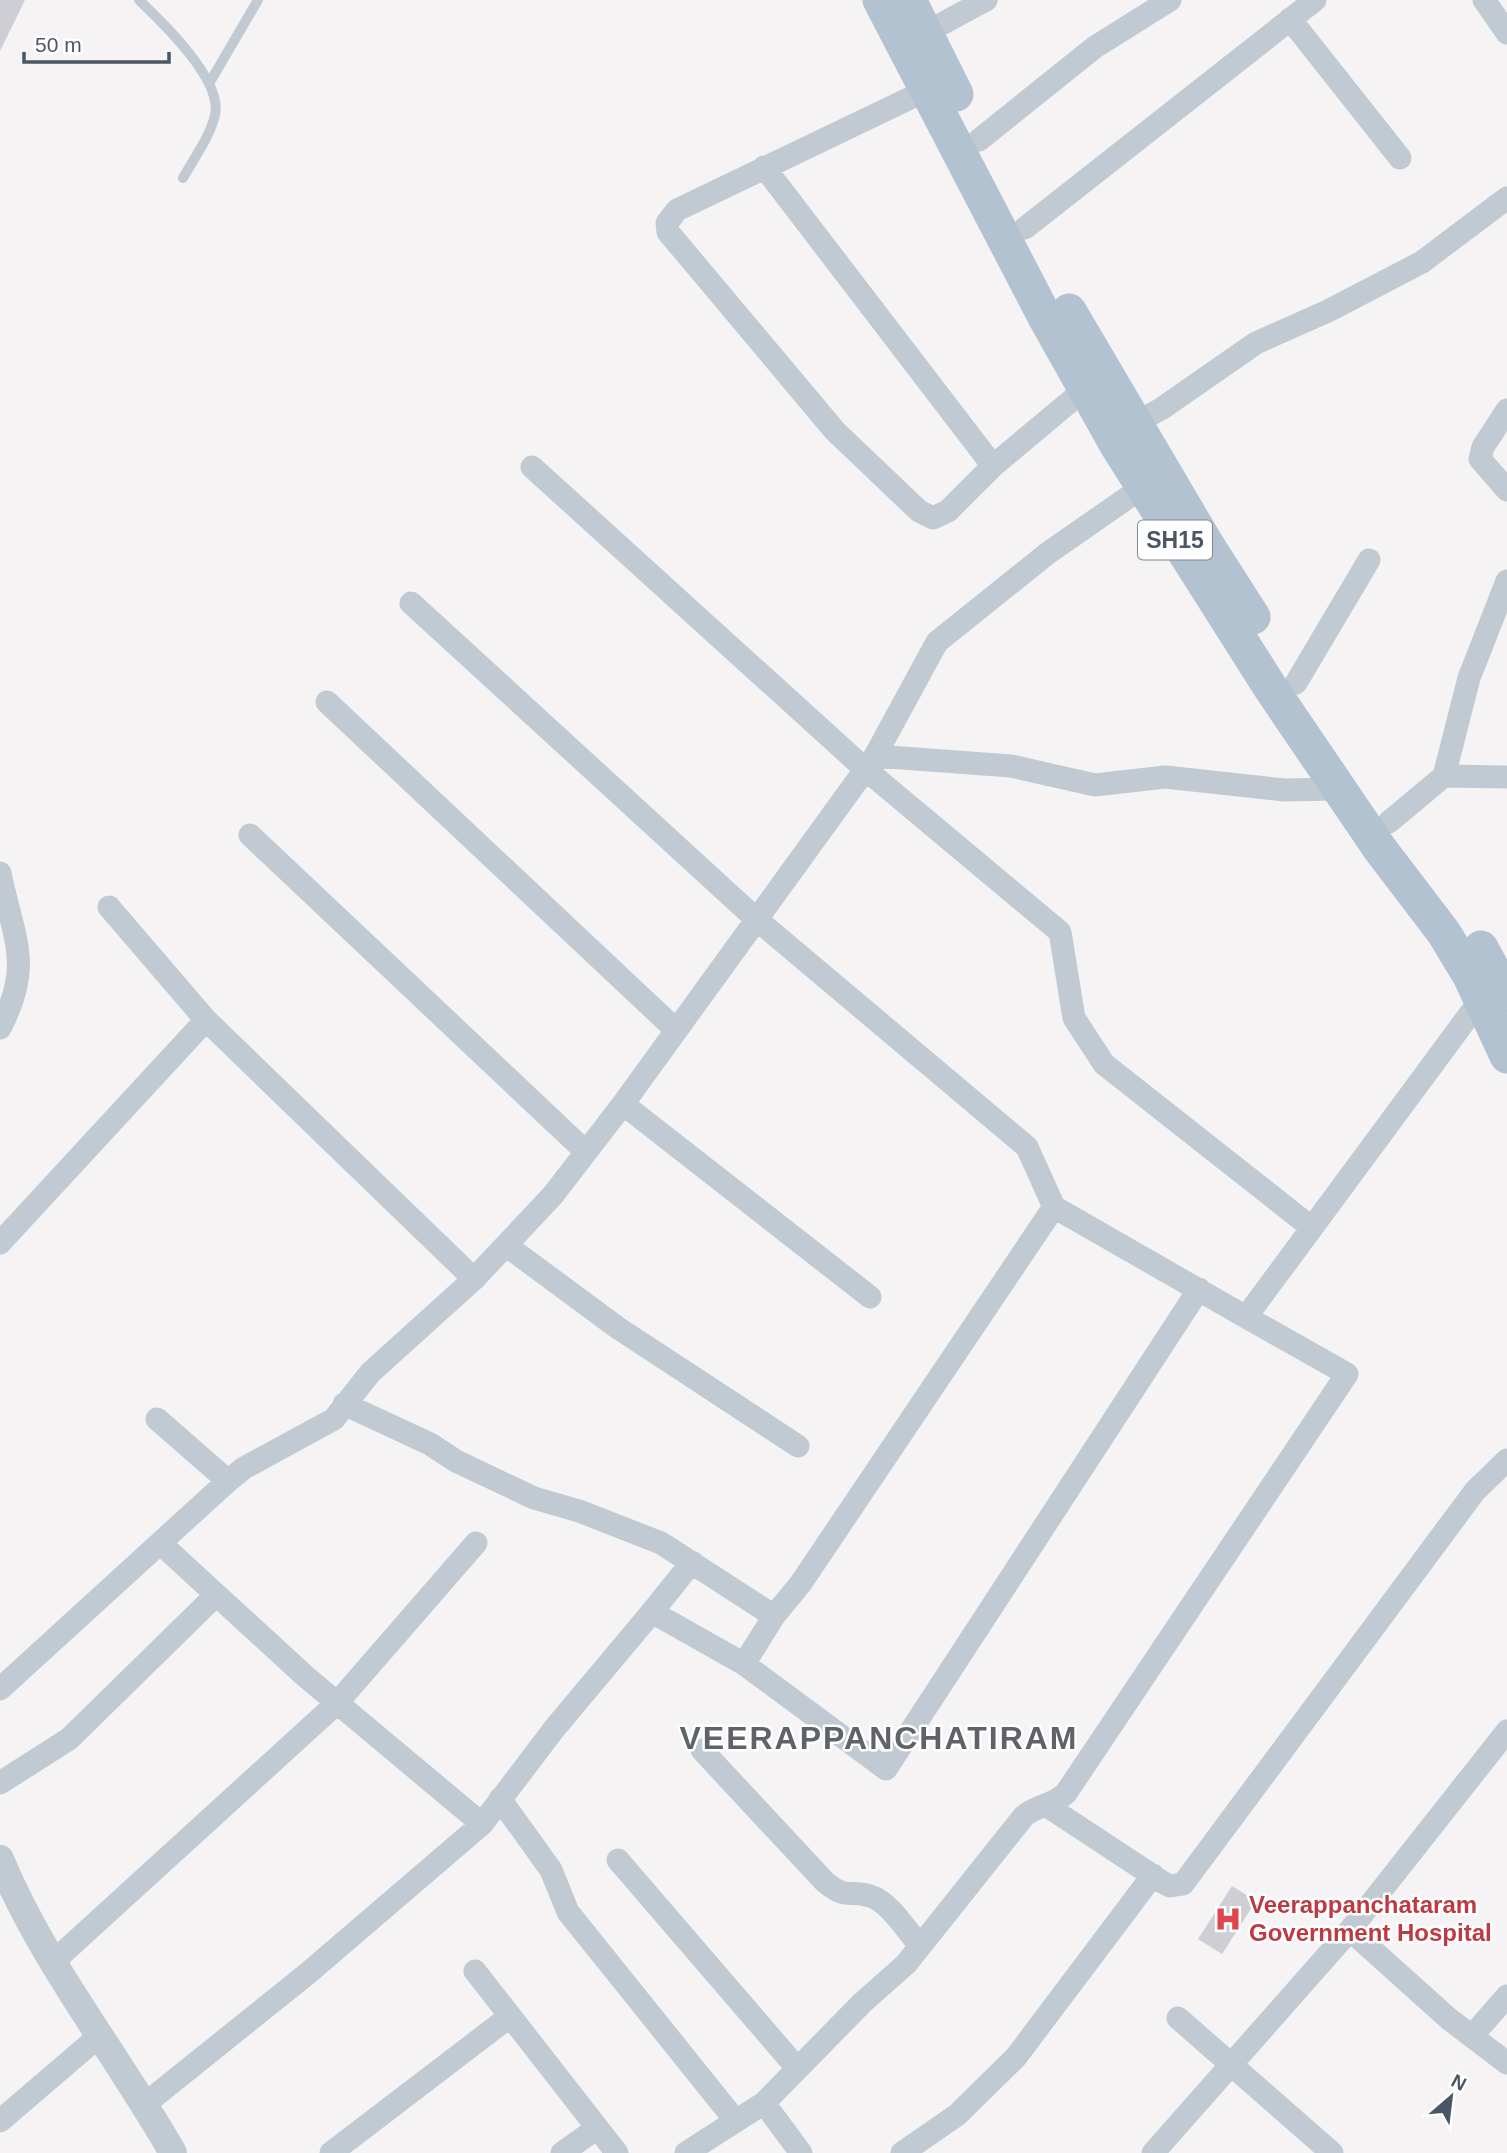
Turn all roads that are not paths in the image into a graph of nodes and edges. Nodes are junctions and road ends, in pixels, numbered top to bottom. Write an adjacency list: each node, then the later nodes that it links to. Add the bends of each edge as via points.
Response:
1 (139, 0): 12 (lane)
2 (258, 0): 12 (lane)
3 (880, 0): 13 (main road, SH15)
4 (909, 0): 10 (main road, SH15)
5 (986, 0): 10 (street)
6 (1170, 0): 14 (street, via 1095,47)
7 (1315, 0): 9 (street)
8 (1484, 0): 11 (street)
9 (1290, 19): 15 (street); 19 (street)
10 (925, 33): 14 (main road, SH15)
11 (1507, 33)
12 (210, 82): 17 (lane, via 215,117)
13 (927, 90): 16 (street); 20 (main road, SH15)
14 (979, 140): 19 (main road, SH15)
15 (1400, 158)
16 (764, 167): 23 (street); 23 (street, via 677,210 667,223 674,241 835,431 926,515 940,517)
17 (183, 178)
18 (1507, 198): 22 (street, via 1422,262 1256,343)
19 (1025, 228): 22 (main road, SH15)
20 (1085, 389): 22 (main road, SH15); 23 (street)
21 (1507, 410): 26 (street, via 1480,459)
22 (1124, 429): 25 (main road, SH15); 30 (main road, SH15, via 1207,545)
23 (993, 466)
24 (532, 467): 32 (street)
25 (1143, 487): 32 (street, via 1048,553 937,642); 35 (main road, SH15)
26 (1507, 490)
27 (1369, 560): 30 (street)
28 (1507, 581): 33 (street, via 1469,678)
29 (411, 603): 40 (street)
30 (1296, 683): 36 (main road, SH15)
31 (327, 702): 44 (street)
32 (870, 762): 35 (street, via 1011,766 1095,785 1165,777 1284,790); 40 (street); 49 (street, via 1060,932 1074,1018 1104,1064)
33 (1444, 776): 34 (street); 36 (street)
34 (1507, 777)
35 (1339, 789): 41 (main road, SH15)
36 (1389, 822): 41 (main road, SH15, via 1479,944)
37 (250, 835): 47 (street)
38 (0, 873): 43 (street, via 20,972 13,1003)
39 (109, 907): 42 (street)
40 (755, 918): 44 (street); 48 (street, via 1027,1147)
41 (1494, 997): 45 (main road, SH15); 49 (street)
42 (206, 1020): 50 (street); 52 (street)
43 (0, 1028)
44 (676, 1030): 46 (street)
45 (1507, 1056)
46 (623, 1104): 47 (street); 54 (street)
47 (585, 1151): 51 (street)
48 (1054, 1207): 53 (street); 66 (street, via 801,1583)
49 (1312, 1228): 55 (street)
50 (0, 1243)
51 (507, 1246): 52 (street); 58 (street, via 618,1328)
52 (474, 1279): 56 (street, via 370,1373)
53 (1199, 1289): 55 (street); 67 (street, via 886,1769)
54 (870, 1297)
55 (1247, 1317): 74 (street, via 1347,1374 1066,1793)
56 (344, 1404): 60 (street, via 334,1419); 63 (street, via 534,1498 661,1543)
57 (157, 1419): 60 (street)
58 (797, 1446)
59 (1507, 1460): 78 (street, via 1475,1491 1183,1885 1170,1886)
60 (228, 1481): 62 (street)
61 (476, 1542): 69 (street)
62 (160, 1543): 64 (street); 68 (street)
63 (692, 1562): 65 (street); 66 (street)
64 (216, 1595): 69 (street); 72 (street, via 69,1739)
65 (652, 1612): 67 (street); 73 (street)
66 (774, 1616): 67 (street)
67 (744, 1664)
68 (0, 1689)
69 (337, 1703): 75 (street); 82 (street)
70 (1507, 1731): 80 (street)
71 (702, 1750): 81 (street, via 825,1882 838,1893 864,1894 882,1902)
72 (0, 1783)
73 (500, 1799): 75 (street); 95 (street, via 551,1870 568,1912)
74 (1047, 1806): 78 (street); 81 (street, via 1036,1806 1024,1816)
75 (482, 1824): 93 (street, via 307,1974)
76 (0, 1859): 79 (street)
77 (618, 1860): 91 (street)
78 (1153, 1875): 103 (street, via 1016,2056 957,2115)
79 (9, 1909): 82 (street)
80 (1350, 1930): 87 (street); 89 (street)
81 (920, 1946): 91 (street)
82 (53, 1962): 88 (street)
83 (475, 1971): 85 (street)
84 (1507, 1996): 87 (street)
85 (509, 2017): 96 (street); 98 (street)
86 (1178, 2018): 89 (street)
87 (1472, 2036): 90 (street)
88 (98, 2037): 93 (street); 94 (street)
89 (1231, 2063): 104 (street); 105 (street)
90 (1507, 2063)
91 (797, 2068): 92 (street)
92 (764, 2103): 95 (street); 102 (street)
93 (145, 2104): 97 (street)
94 (0, 2120)
95 (735, 2120): 101 (street)
96 (597, 2129): 99 (street); 100 (street)
97 (172, 2152)
98 (331, 2153)
99 (562, 2153)
100 (617, 2153)
101 (685, 2153)
102 (801, 2153)
103 (902, 2153)
104 (1153, 2153)
105 (1332, 2153)

